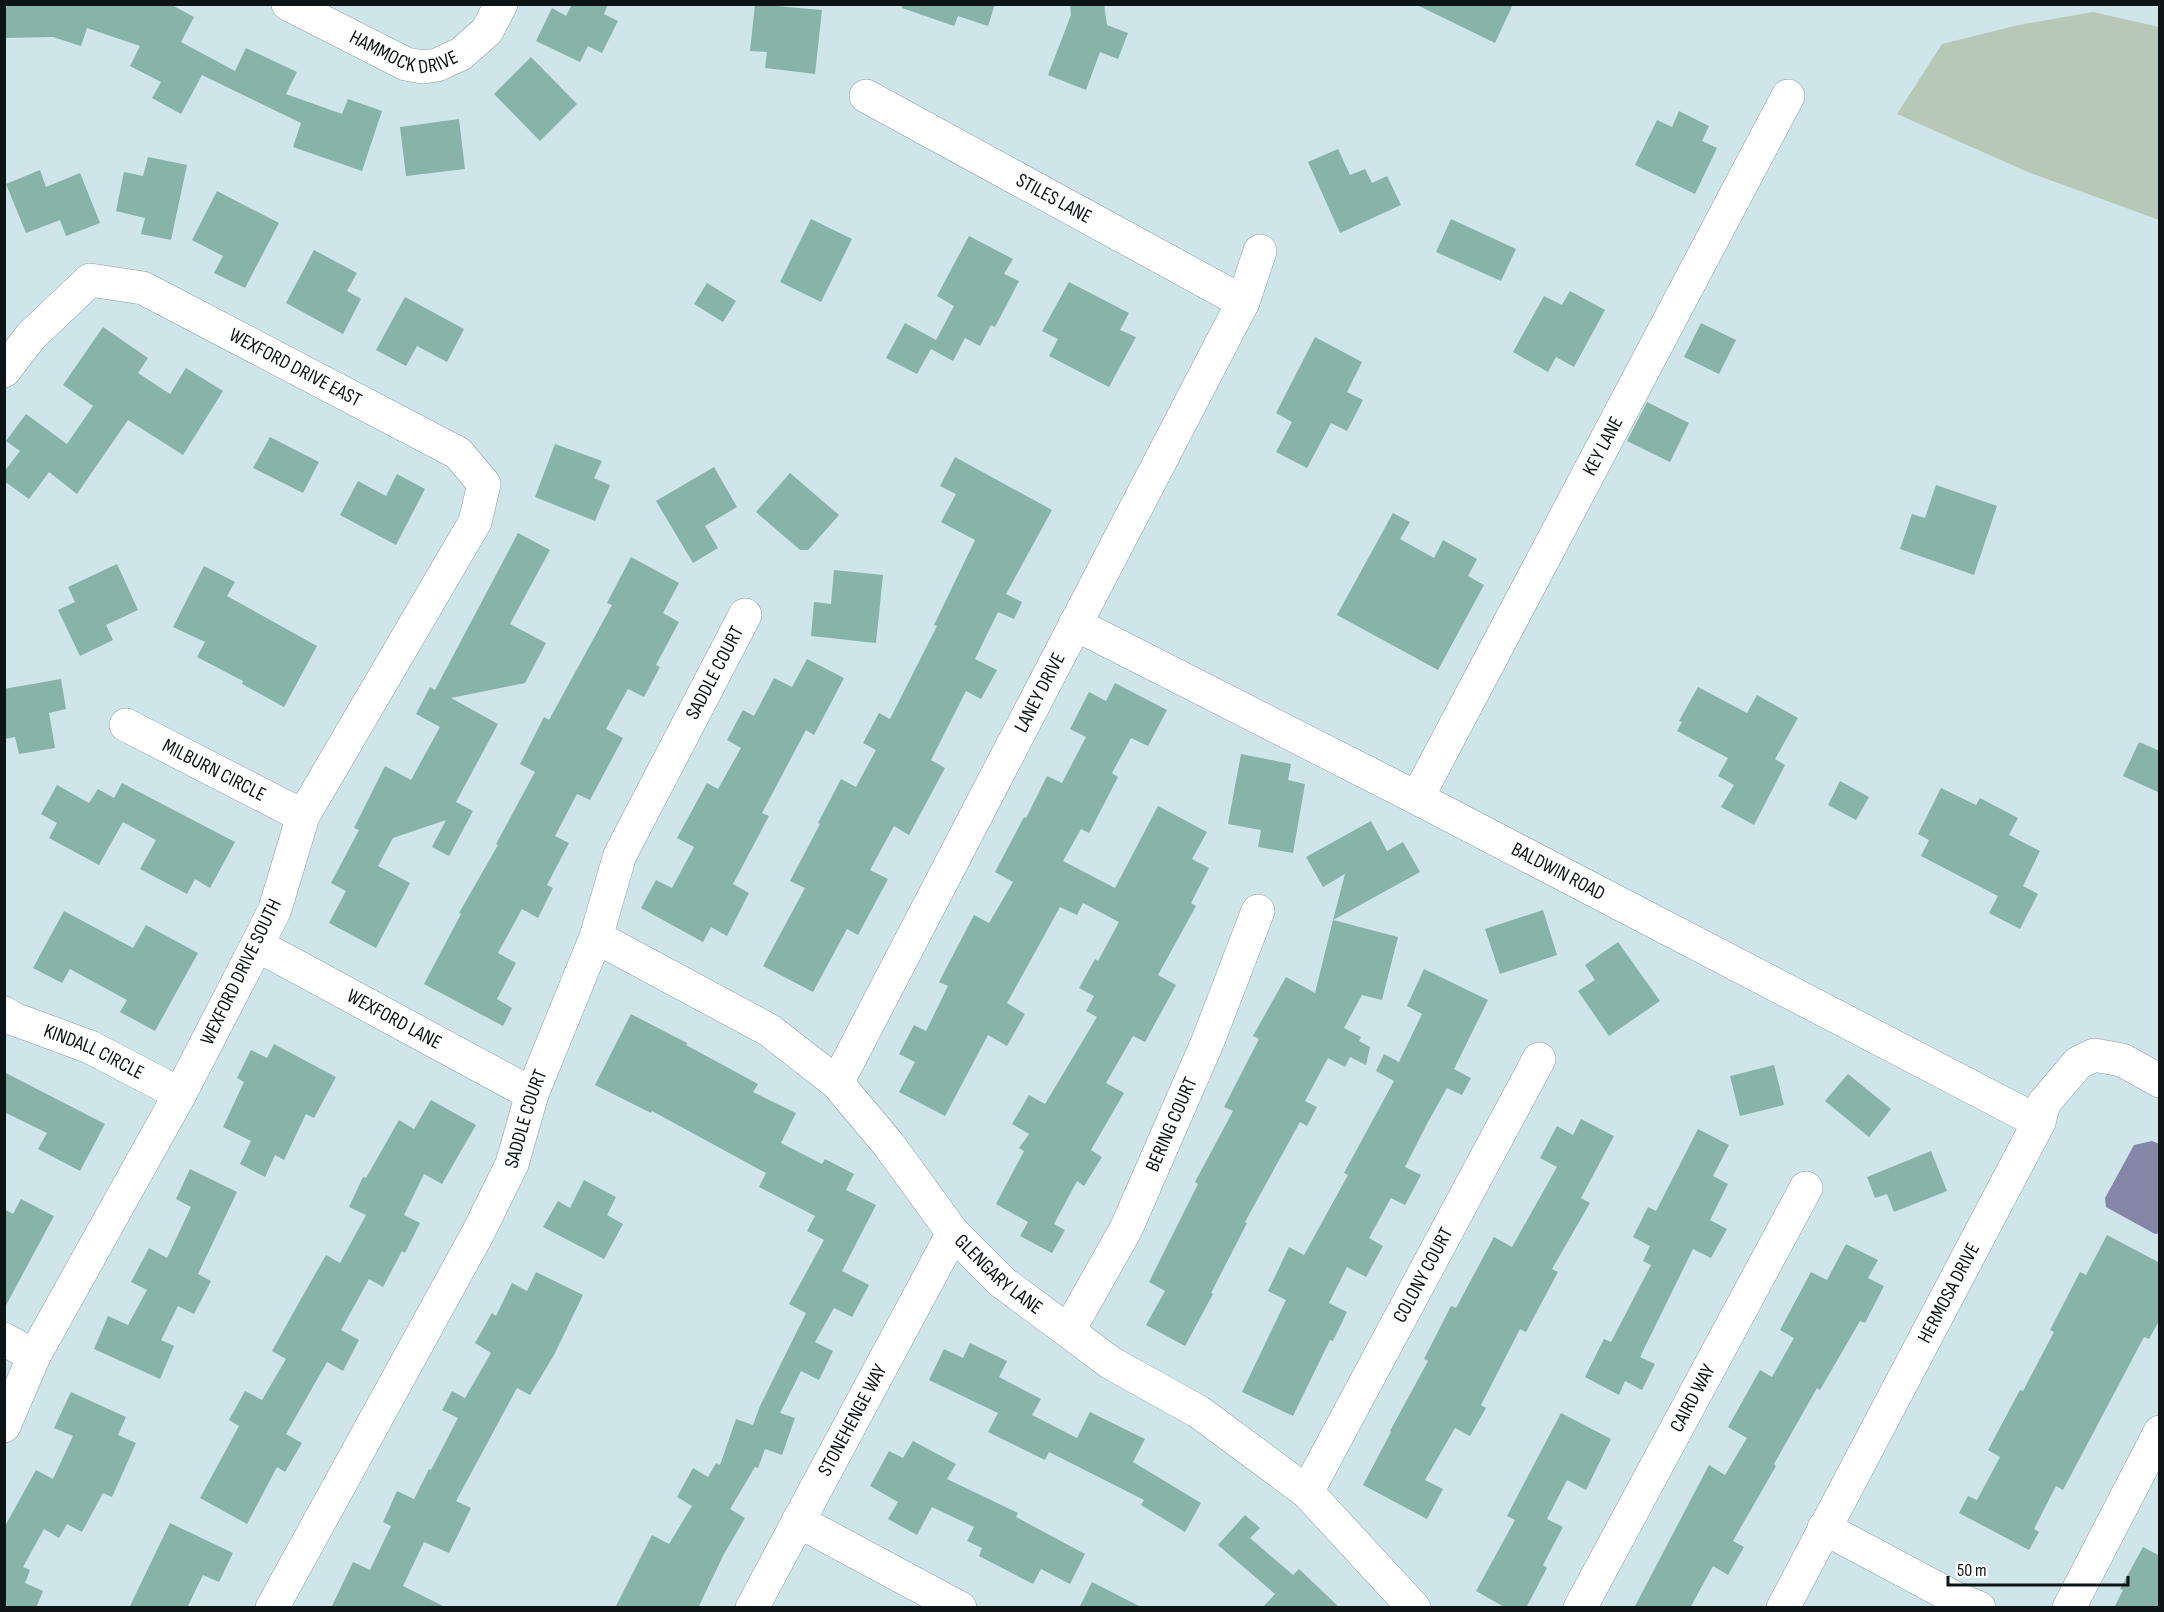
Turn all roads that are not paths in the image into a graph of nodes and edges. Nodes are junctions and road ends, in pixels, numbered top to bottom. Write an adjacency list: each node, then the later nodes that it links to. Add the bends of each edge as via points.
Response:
1 (288, 4): 2 (street, HAMMOCK DRIVE, via 406,64 423,67 461,54 487,31)
2 (501, 4)
3 (867, 96): 6 (street, STILES LANE)
4 (1788, 96): 12 (street, KEY LANE)
5 (1260, 251): 6 (street, LANEY DRIVE)
6 (1243, 302): 10 (street, LANEY DRIVE)
7 (4, 371): 8 (street, WEXFORD DRIVE EAST, via 31,336 90,280 143,288 458,453)
8 (484, 484): 13 (street, WEXFORD DRIVE SOUTH, via 475,522)
9 (745, 615): 15 (street, SADDLE COURT, via 620,855)
10 (1075, 624): 12 (street, BALDWIN ROAD); 20 (street, LANEY DRIVE)
11 (126, 725): 13 (street, MILBURN CIRCLE)
12 (1417, 798): 23 (street, BALDWIN ROAD)
13 (303, 816): 16 (street, WEXFORD DRIVE SOUTH, via 274,909)
14 (1258, 911): 26 (street, BERING COURT, via 1208,1041 1126,1229)
15 (596, 937): 20 (street, GLENGARY LANE, via 769,1030); 22 (street, SADDLE COURT)
16 (257, 945): 21 (street, WEXFORD DRIVE SOUTH); 22 (street, WEXFORD LANE)
17 (4, 1013): 21 (street, KINDALL CIRCLE, via 90,1047)
18 (1539, 1059): 31 (street, COLONY COURT)
19 (2160, 1082): 23 (street, HERMOSA DRIVE, via 2122,1060 2094,1055 2078,1063 2044,1103)
20 (837, 1083): 25 (street, GLENGARY LANE, via 889,1145)
21 (180, 1094): 28 (street, WEXFORD DRIVE SOUTH)
22 (532, 1094): 34 (street, SADDLE COURT, via 512,1164 478,1233)
23 (2039, 1122): 33 (street, HERMOSA DRIVE)
24 (1806, 1188): 38 (street, CAIRD WAY)
25 (952, 1233): 26 (street, GLENGARY LANE, via 1002,1282); 32 (street, STONEHENGE WAY)
26 (1069, 1330): 31 (street, GLENGARY LANE, via 1111,1363 1199,1412)
27 (4, 1339): 28 (street)
28 (34, 1356): 29 (street, WEXFORD DRIVE SOUTH)
29 (4, 1426)
30 (2160, 1432): 41 (street)
31 (1307, 1492): 37 (street, GLENGARY LANE)
32 (798, 1521): 35 (street, STONEHENGE WAY); 36 (street)
33 (1824, 1528): 39 (street, HERMOSA DRIVE); 40 (street)
34 (272, 1608)
35 (752, 1608)
36 (960, 1608)
37 (1414, 1608)
38 (1580, 1608)
39 (1783, 1608)
40 (1979, 1608)
41 (2069, 1608)

